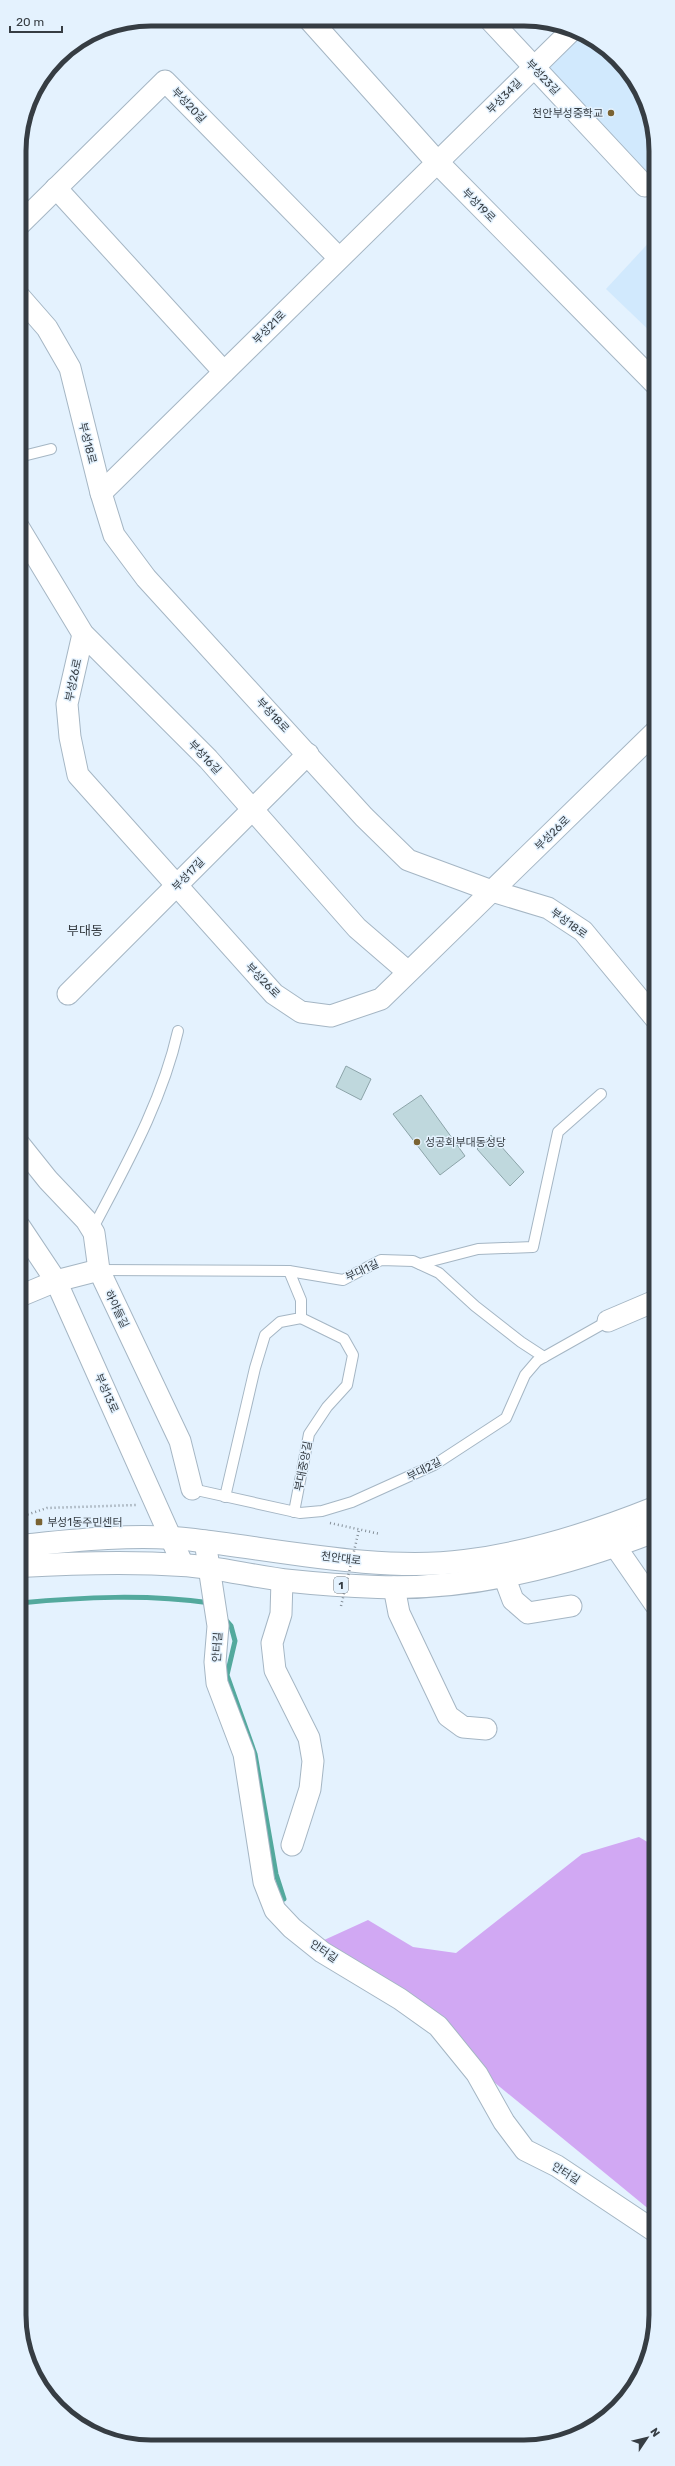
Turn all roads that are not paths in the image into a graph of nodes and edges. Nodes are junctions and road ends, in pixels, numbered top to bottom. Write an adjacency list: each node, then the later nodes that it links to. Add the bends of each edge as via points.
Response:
1 (315, 26): 5 (main road, 부성19로)
2 (496, 26): 4 (street, 부성23길)
3 (568, 34): 4 (street, 부성34길)
4 (534, 67): 5 (street, 부성34길); 6 (street, 부성23길)
5 (437, 162): 9 (street, 부성21로); 12 (main road, 부성19로)
6 (645, 186)
7 (56, 188): 8 (street, 부성20길); 9 (street, 부성20길, via 165,81); 11 (street)
8 (26, 218)
9 (339, 258): 11 (street, 부성21로)
10 (26, 304): 15 (street, 부성18로, via 47,328 70,368)
11 (224, 372): 15 (street, 부성21로)
12 (649, 377)
13 (51, 449): 14 (lane)
14 (26, 456)
15 (101, 493): 19 (street, 부성18로, via 114,535 146,578)
16 (26, 540): 17 (street, 부성16길)
17 (83, 634): 20 (street, 부성16길, via 208,759); 21 (street, 부성26로, via 67,704 78,775)
18 (649, 738): 22 (street, 부성26로)
19 (308, 754): 20 (street, 부성17길); 22 (street, 부성18로, via 364,817 408,860)
20 (251, 808): 21 (street, 부성17길); 23 (street, 부성16길, via 357,928)
21 (177, 884): 23 (street, 부성26로, via 274,994 301,1012 331,1016 349,1011 381,999); 24 (street, 부성17길)
22 (492, 891): 23 (street, 부성26로); 25 (street, 부성18로, via 548,908 583,931)
23 (408, 972)
24 (68, 994)
25 (649, 1011)
26 (178, 1030): 29 (lane, via 171,1062 144,1131)
27 (601, 1094): 31 (lane, via 558,1132 533,1247 478,1249)
28 (26, 1152): 29 (street, 하야들길)
29 (92, 1230): 32 (street, 하야들길)
30 (26, 1236): 34 (street, 부성13로)
31 (420, 1264): 33 (lane, 부대1길, via 413,1261 381,1260 343,1280); 39 (lane, 부대1길, via 439,1273 475,1306)
32 (99, 1270): 33 (lane, 부대1길); 34 (street); 40 (street, 하야들길, via 180,1441)
33 (289, 1271): 37 (lane, via 301,1300)
34 (56, 1281): 35 (street); 45 (street, 부성13로)
35 (26, 1294)
36 (649, 1304): 38 (street)
37 (302, 1318): 41 (lane, via 280,1322 265,1335); 43 (lane, 부대중앙길, via 344,1338 353,1355 347,1385 308,1434)
38 (608, 1321): 39 (lane, 부대2길)
39 (544, 1357): 43 (lane, 부대2길, via 525,1374 506,1418 464,1447 434,1465 352,1502 322,1511)
40 (192, 1489): 41 (lane, 부대2길)
41 (225, 1497): 43 (lane, 부대2길)
42 (649, 1510): 46 (main road, 천안대로, via 558,1541 516,1552 464,1561 363,1561)
43 (294, 1512)
44 (649, 1533): 48 (main road, 1)
45 (171, 1538): 46 (main road, 천안대로); 47 (main road, 천안대로, via 73,1540); 49 (street, 부성13로)
46 (205, 1541): 51 (street, 안터길)
47 (26, 1545)
48 (615, 1546): 52 (main road, 1, via 580,1559); 55 (street)
49 (183, 1565): 50 (main road, 1, via 73,1563); 51 (main road, 1)
50 (26, 1566)
51 (210, 1569): 53 (main road, 1); 59 (street, 안터길, via 218,1626 215,1662 217,1683 244,1754 264,1882 275,1910 292,1928 322,1952 400,1999 438,2026 477,2074 504,2122 526,2150 557,2166)
52 (504, 1576): 54 (main road, 1, via 435,1586); 56 (street, via 513,1600 528,1613)
53 (282, 1580): 54 (main road, 1); 58 (street, via 281,1614 272,1643 275,1670 309,1738 313,1761 310,1789)
54 (394, 1587): 57 (street, via 399,1613 448,1716 463,1727)
55 (649, 1595)
56 (571, 1606)
57 (486, 1730)
58 (292, 1845)
59 (649, 2227)

